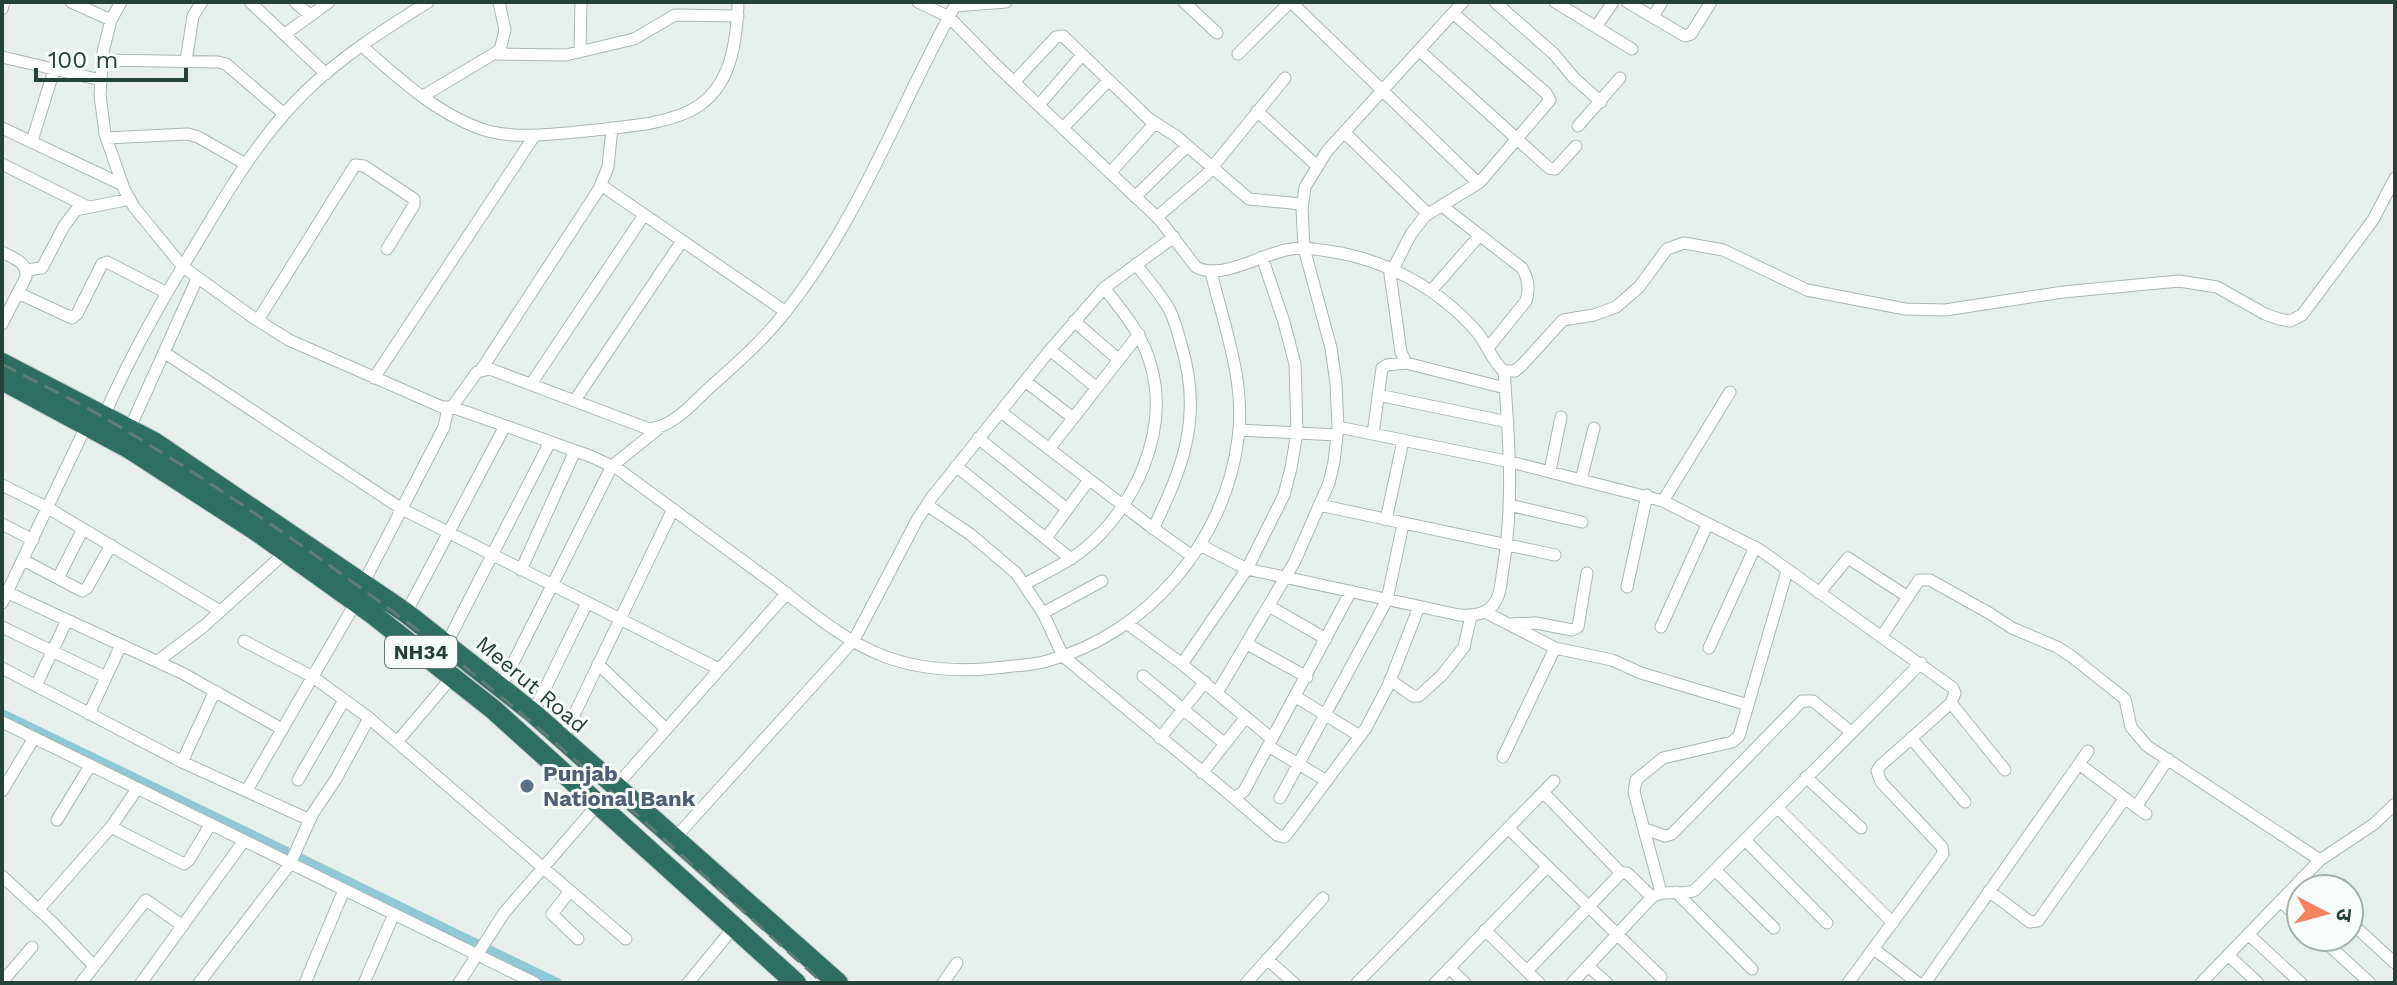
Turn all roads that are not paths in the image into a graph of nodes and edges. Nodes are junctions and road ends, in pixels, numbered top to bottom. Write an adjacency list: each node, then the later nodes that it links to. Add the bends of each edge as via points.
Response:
1 (4, 2): 26 (street)
2 (71, 2): 32 (street)
3 (121, 2): 32 (street)
4 (202, 2): 45 (street, via 193,13)
5 (250, 2): 35 (street)
6 (295, 2): 29 (street)
7 (329, 2): 29 (street)
8 (428, 2): 24 (street)
9 (499, 2): 40 (street, via 505,36)
10 (581, 2): 39 (street)
11 (738, 2): 30 (street)
12 (918, 2): 25 (street)
13 (1006, 2): 25 (street)
14 (1184, 2): 34 (street)
15 (1290, 2): 27 (street); 41 (street)
16 (1310, 2): 27 (street)
17 (1463, 2): 28 (street)
18 (1495, 2): 55 (street)
19 (1555, 2): 33 (street)
20 (1613, 2): 33 (street)
21 (1627, 2): 31 (street)
22 (1662, 2): 31 (street)
23 (1711, 2): 31 (street, via 1689,36)
24 (411, 6): 36 (street)
25 (954, 8): 52 (street); 105 (street, via 851,210)
26 (2, 9)
27 (1301, 12): 53 (street)
28 (1454, 14): 38 (street); 68 (street, via 1549,96 1549,104)
29 (310, 15): 35 (street)
30 (738, 16): 39 (street, via 675,15 634,39); 62 (street, via 731,59 709,98 688,113)
31 (1653, 17)
32 (111, 20): 44 (street)
33 (1596, 27): 37 (street)
34 (1217, 33)
35 (285, 34): 47 (street)
36 (362, 46): 47 (street); 54 (street)
37 (1632, 49)
38 (1420, 51): 53 (street); 68 (street)
39 (580, 52): 40 (street, via 552,57)
40 (496, 54): 54 (street)
41 (1238, 54)
42 (1082, 55): 51 (street); 52 (street, via 1056,37); 56 (street)
43 (2, 57): 46 (street)
44 (102, 60): 45 (street); 50 (street)
45 (186, 61): 58 (street, via 226,64)
46 (54, 70): 50 (street); 67 (street)
47 (326, 74): 58 (street)
48 (1285, 78): 57 (street)
49 (1620, 78): 55 (street)
50 (101, 80): 66 (street)
51 (1109, 80): 59 (street); 63 (street)
52 (1014, 82): 56 (street)
53 (1382, 91): 64 (street); 77 (street)
54 (423, 96): 65 (street, via 481,128)
55 (1601, 102): 60 (street)
56 (1039, 105): 63 (street)
57 (1257, 111): 73 (street); 74 (street)
58 (284, 114): 71 (street)
59 (1155, 123): 70 (street); 75 (street)
60 (1578, 126)
61 (2, 128): 67 (street)
62 (612, 128): 65 (street); 79 (street)
63 (1063, 128): 75 (street)
64 (1344, 132): 73 (street); 85 (street)
65 (535, 135): 118 (street)
66 (106, 138): 71 (street, via 188,134); 78 (street)
67 (32, 141): 78 (street)
68 (1516, 141): 69 (street, via 1552,169); 77 (street)
69 (1576, 146)
70 (1186, 147): 74 (street); 80 (street)
71 (244, 163): 96 (street)
72 (2, 164): 84 (street)
73 (1316, 165): 82 (street)
74 (1212, 168): 82 (street, via 1249,199); 87 (street)
75 (1110, 173): 80 (street)
76 (2395, 178): 117 (street, via 2373,220 2302,315 2290,321 2265,314 2217,287 2179,281 1945,310 1905,309 1807,290 1723,250 1684,243 1667,249 1639,287 1616,307 1563,320 1522,365)
77 (1478, 183): 83 (street)
78 (123, 185): 81 (street)
79 (601, 185): 86 (street); 116 (street)
80 (1135, 197): 87 (street)
81 (130, 199): 84 (street); 96 (street)
82 (1302, 204): 91 (street)
83 (1442, 206): 85 (street); 88 (street)
84 (88, 207): 98 (street, via 71,215 42,268)
85 (1428, 214): 97 (street)
86 (644, 215): 90 (street); 121 (street)
87 (1157, 217): 89 (street)
88 (1479, 236): 102 (street); 110 (street, via 1522,268 1528,284 1526,301)
89 (1174, 237): 95 (street); 99 (street, via 1196,267)
90 (682, 241): 105 (street); 126 (street)
91 (1304, 248): 94 (street); 97 (street, via 1355,255); 138 (street, via 1331,348)
92 (387, 249): 106 (street, via 414,199 355,165)
93 (2, 252): 98 (street)
94 (1262, 257): 99 (street); 139 (street, via 1295,364)
95 (1136, 264): 101 (street); 169 (street, via 1171,313 1190,382 1185,453)
96 (183, 267): 100 (street); 104 (street)
97 (1391, 268): 102 (street); 115 (street)
98 (26, 270): 103 (street)
99 (1211, 272): 137 (street, via 1237,377)
100 (197, 279): 106 (street); 112 (street)
101 (1104, 288): 107 (street); 109 (street)
102 (1431, 291): 110 (street)
103 (18, 293): 104 (street, via 72,318 107,262); 108 (street)
104 (167, 293): 130 (street)
105 (786, 312): 135 (street, via 734,366)
106 (258, 320): 118 (street, via 289,340)
107 (1074, 321): 111 (street); 113 (street)
108 (2, 324)
109 (1139, 334): 113 (street); 158 (street, via 1155,384 1154,425 1149,455)
110 (1488, 348): 117 (street)
111 (1050, 350): 120 (street); 122 (street)
112 (165, 353): 136 (street); 160 (street)
113 (1119, 360): 122 (street)
114 (2, 363): 130 (highway, Meerut Road / NH34)
115 (1406, 363): 123 (street); 125 (street, via 1382,368)
116 (481, 370): 121 (street); 127 (street)
117 (1504, 371): 123 (street)
118 (374, 378): 127 (street)
119 (2, 380): 130 (highway, Meerut Road / NH34)
120 (1025, 381): 128 (street); 131 (street)
121 (531, 384): 126 (street)
122 (1097, 388): 131 (street)
123 (1505, 388): 132 (street)
124 (1730, 392): 154 (street)
125 (1378, 395): 132 (street); 140 (street)
126 (575, 400): 135 (street)
127 (450, 408): 133 (street); 160 (street)
128 (1001, 412): 141 (street); 144 (street)
129 (1561, 417): 149 (street)
130 (94, 418): 136 (highway, Meerut Road / NH34); 159 (street); 177 (highway, Meerut Road / NH34, via 139,455)
131 (1073, 418): 144 (street)
132 (1508, 422): 146 (street)
133 (505, 426): 143 (street); 170 (street)
134 (1594, 428): 151 (street)
135 (658, 429): 147 (street)
136 (129, 430): 194 (highway, Meerut Road / NH34, via 154,442)
137 (1239, 430): 139 (street); 174 (street, via 1227,482)
138 (1337, 431): 139 (street); 140 (street); 156 (street, via 1329,483)
139 (1297, 432): 183 (street, via 1284,495)
140 (1373, 434): 142 (street)
141 (978, 438): 148 (street); 162 (street)
142 (1403, 441): 146 (street); 163 (street)
143 (550, 442): 145 (street); 179 (street)
144 (1049, 449): 150 (street)
145 (575, 451): 147 (street); 184 (street)
146 (1511, 462): 149 (street); 157 (street)
147 (612, 466): 161 (street); 191 (street)
148 (956, 466): 155 (street); 171 (street)
149 (1550, 471): 151 (street)
150 (1089, 480): 158 (street); 162 (street)
151 (1581, 480): 153 (street)
152 (2, 485): 159 (street)
153 (1647, 495): 154 (street); 192 (street)
154 (1663, 501): 167 (street)
155 (927, 505): 190 (street, via 989,549); 216 (street)
156 (1319, 505): 163 (street); 187 (street)
157 (1509, 505): 164 (street); 175 (street)
158 (1124, 507): 169 (street); 181 (street)
159 (48, 508): 168 (street); 172 (street)
160 (402, 509): 170 (street); 194 (street)
161 (673, 509): 195 (street); 209 (street)
162 (1067, 509): 171 (street)
163 (1386, 520): 166 (street)
164 (1582, 522)
165 (2, 524): 172 (street)
166 (1403, 524): 175 (street); 199 (street)
167 (1707, 525): 176 (street); 213 (street)
168 (83, 529): 173 (street); 188 (street)
169 (1153, 529): 180 (street)
170 (449, 533): 179 (street); 205 (street)
171 (1046, 538): 181 (street)
172 (33, 540): 182 (street)
173 (111, 545): 188 (street, via 85,590); 203 (street)
174 (1200, 545): 180 (street); 183 (street)
175 (1507, 547): 178 (street); 204 (street, via 1499,594)
176 (1755, 547): 185 (street); 222 (street)
177 (286, 552): 194 (highway, Meerut Road / NH34); 203 (street)
178 (1555, 555)
179 (494, 556): 184 (street); 220 (street)
180 (1192, 556): 210 (street, via 1173,583)
181 (1071, 559): 190 (street)
182 (23, 560): 188 (street); 197 (street)
183 (1247, 569): 187 (street); 228 (street)
184 (521, 570): 191 (street)
185 (1787, 571): 196 (street); 245 (street)
186 (1587, 573): 211 (street, via 1578,627)
187 (1286, 577): 193 (street); 201 (street)
188 (58, 578)
189 (1102, 581): 206 (street)
190 (1025, 584): 206 (street)
191 (552, 585): 200 (street); 239 (street)
192 (1627, 587)
193 (1351, 591): 199 (street); 215 (street)
194 (360, 592): 205 (highway, Meerut Road / NH34); 233 (street); 234 (highway, Meerut Road / NH34)
195 (787, 593): 216 (street); 230 (street)
196 (1819, 593): 198 (street, via 1848,558); 214 (street)
197 (4, 595): 208 (street)
198 (1908, 597): 214 (street); 267 (street, via 1919,580 1930,580 2012,628 2064,651 2125,699 2137,736)
199 (1387, 600): 202 (street); 250 (street)
200 (587, 603): 209 (street); 248 (street)
201 (1269, 606): 215 (street); 218 (street)
202 (1419, 607): 207 (street); 236 (street)
203 (220, 611): 225 (street)
204 (1485, 612): 207 (street); 211 (street)
205 (406, 613): 220 (highway, Meerut Road / NH34)
206 (1043, 613): 224 (street)
207 (1471, 616): 236 (street, via 1464,647 1419,696)
208 (67, 620): 219 (street); 223 (street)
209 (620, 620): 227 (street); 230 (street)
210 (1128, 624): 224 (street); 228 (street)
211 (1508, 624): 221 (street)
212 (2, 627): 223 (street)
213 (1661, 627)
214 (1882, 636): 226 (street)
215 (1326, 639): 235 (street)
216 (854, 640): 224 (street, via 889,658 952,670); 297 (street)
217 (244, 641): 233 (street)
218 (1247, 644): 235 (street); 241 (street)
219 (121, 645): 225 (street); 232 (street)
220 (446, 645): 239 (highway, Meerut Road / NH34)
221 (1555, 648): 245 (street, via 1608,659); 266 (street)
222 (1709, 648)
223 (52, 652): 232 (street); 238 (street)
224 (1063, 656): 259 (street)
225 (158, 661): 240 (street)
226 (1921, 663): 244 (street, via 1953,688); 256 (street)
227 (598, 664): 255 (street); 261 (street)
228 (1182, 664): 237 (street)
229 (2, 668): 238 (street)
230 (719, 669): 255 (street)
231 (1143, 676): 247 (street)
232 (106, 677): 249 (street)
233 (313, 677): 243 (street); 254 (street)
234 (452, 677): 246 (highway, Meerut Road / NH34); 262 (street)
235 (1307, 677): 242 (street)
236 (1390, 680): 257 (street)
237 (1205, 682): 241 (street); 247 (street)
238 (36, 686): 249 (street)
239 (501, 687): 246 (street); 248 (highway, Meerut Road / NH34)
240 (215, 691): 254 (street); 268 (street)
241 (1217, 693): 251 (street)
242 (1296, 697): 250 (street); 263 (street)
243 (344, 700): 252 (street); 275 (street)
244 (1951, 703): 260 (street); 272 (street)
245 (1748, 705): 296 (street, via 1736,740 1663,758 1636,780 1634,792)
246 (491, 707): 287 (highway, Meerut Road / NH34)
247 (1183, 710): 259 (street); 264 (street)
248 (533, 713): 261 (highway, Meerut Road / NH34)
249 (89, 714): 268 (street)
250 (1325, 715): 257 (street); 269 (street)
251 (1246, 717): 263 (street); 264 (street)
252 (369, 718): 262 (street); 291 (street)
253 (2, 722): 258 (street)
254 (282, 729): 280 (street)
255 (666, 729): 278 (street)
256 (1851, 732): 274 (street); 296 (street, via 1813,701 1802,701 1672,834 1648,830)
257 (1360, 736): 276 (street)
258 (34, 738): 271 (street); 281 (street)
259 (1160, 738): 273 (street)
260 (1911, 738): 286 (street); 321 (street, via 1880,766 1878,777 1944,850)
261 (562, 740): 278 (highway, Meerut Road / NH34)
262 (397, 742): 302 (street)
263 (1270, 742): 269 (street); 283 (street, via 1244,791)
264 (1225, 744): 273 (street)
265 (2088, 751): 270 (street)
266 (1503, 757)
267 (2168, 759): 285 (street, via 2141,810); 301 (street)
268 (182, 762): 280 (street)
269 (1299, 764): 276 (street); 284 (street)
270 (2079, 764): 285 (street); 310 (street)
271 (90, 766): 279 (street); 290 (street)
272 (2005, 770)
273 (1202, 773): 283 (street)
274 (1806, 777): 289 (street); 295 (street)
275 (298, 780)
276 (1327, 781): 283 (street, via 1284,837)
277 (1554, 781): 282 (street)
278 (616, 786): 297 (highway, Meerut Road / NH34)
279 (137, 789): 292 (street); 293 (street)
280 (247, 790): 291 (street)
281 (2, 791)
282 (1543, 792): 294 (street); 305 (street)
283 (1234, 798)
284 (1280, 798)
285 (2125, 798): 310 (street, via 2038,921 2030,922)
286 (1965, 802)
287 (598, 804): 302 (street); 323 (highway, Meerut Road / NH34)
288 (2395, 804): 301 (street)
289 (1777, 807): 298 (street); 321 (street)
290 (57, 820)
291 (310, 820): 300 (street)
292 (210, 825): 293 (street, via 184,864); 299 (street)
293 (111, 827): 317 (street)
294 (1508, 828): 303 (street); 360 (street)
295 (1861, 828)
296 (1646, 837): 312 (street)
297 (675, 838): 356 (highway, Meerut Road / NH34)
298 (1745, 840): 304 (street); 320 (street)
299 (243, 842): 300 (street); 322 (street)
300 (293, 858): 308 (street); 349 (street)
301 (2320, 860): 306 (street)
302 (543, 867): 309 (street); 333 (street)
303 (1547, 867): 318 (street); 325 (street)
304 (1715, 870): 311 (street, via 1691,892); 324 (street)
305 (1621, 873): 312 (street); 318 (street)
306 (2307, 873)
307 (2, 876): 317 (street)
308 (344, 890): 319 (street); 350 (street)
309 (570, 891): 329 (street, via 552,914); 330 (street)
310 (1989, 891): 368 (street)
311 (1676, 892): 312 (street); 342 (street)
312 (1657, 895): 327 (street)
313 (2285, 896): 315 (street)
314 (1323, 898): 336 (street)
315 (2280, 901): 316 (street); 326 (street)
316 (2285, 906)
317 (39, 909): 339 (street)
318 (1589, 909): 327 (street); 343 (street)
319 (394, 914): 333 (street); 351 (street)
320 (1827, 923)
321 (1893, 923): 332 (street)
322 (183, 926): 339 (street, via 146,900); 348 (street)
323 (734, 927): 354 (street); 355 (highway, Meerut Road / NH34)
324 (1774, 928)
325 (1485, 930): 341 (street); 343 (street)
326 (2248, 934): 335 (street); 371 (street)
327 (1616, 935): 340 (street); 344 (street)
328 (2365, 936): 338 (street)
329 (578, 939)
330 (626, 939)
331 (32, 947): 345 (street)
332 (1874, 949): 366 (street); 367 (street)
333 (478, 951): 352 (street); 353 (street)
334 (2337, 953): 372 (street)
335 (2228, 955): 369 (street); 370 (street)
336 (1267, 959): 358 (street); 359 (street)
337 (957, 963): 357 (street)
338 (2395, 963)
339 (94, 966): 347 (street)
340 (1588, 966): 364 (street); 365 (street)
341 (1449, 968): 361 (street); 362 (street)
342 (1752, 969)
343 (1527, 971): 363 (street)
344 (1661, 977)
345 (6, 978): 346 (street)
346 (20, 983)
347 (81, 983)
348 (141, 983)
349 (199, 983)
350 (305, 983)
351 (364, 983)
352 (459, 983)
353 (535, 983)
354 (688, 983)
355 (796, 983)
356 (838, 983)
357 (943, 983)
358 (1246, 983)
359 (1294, 983)
360 (1357, 983)
361 (1435, 983)
362 (1465, 983)
363 (1539, 983)
364 (1572, 983)
365 (1607, 983)
366 (1848, 983)
367 (1918, 983)
368 (1925, 983)
369 (2201, 983)
370 (2258, 983)
371 (2301, 983)
372 (2370, 983)

